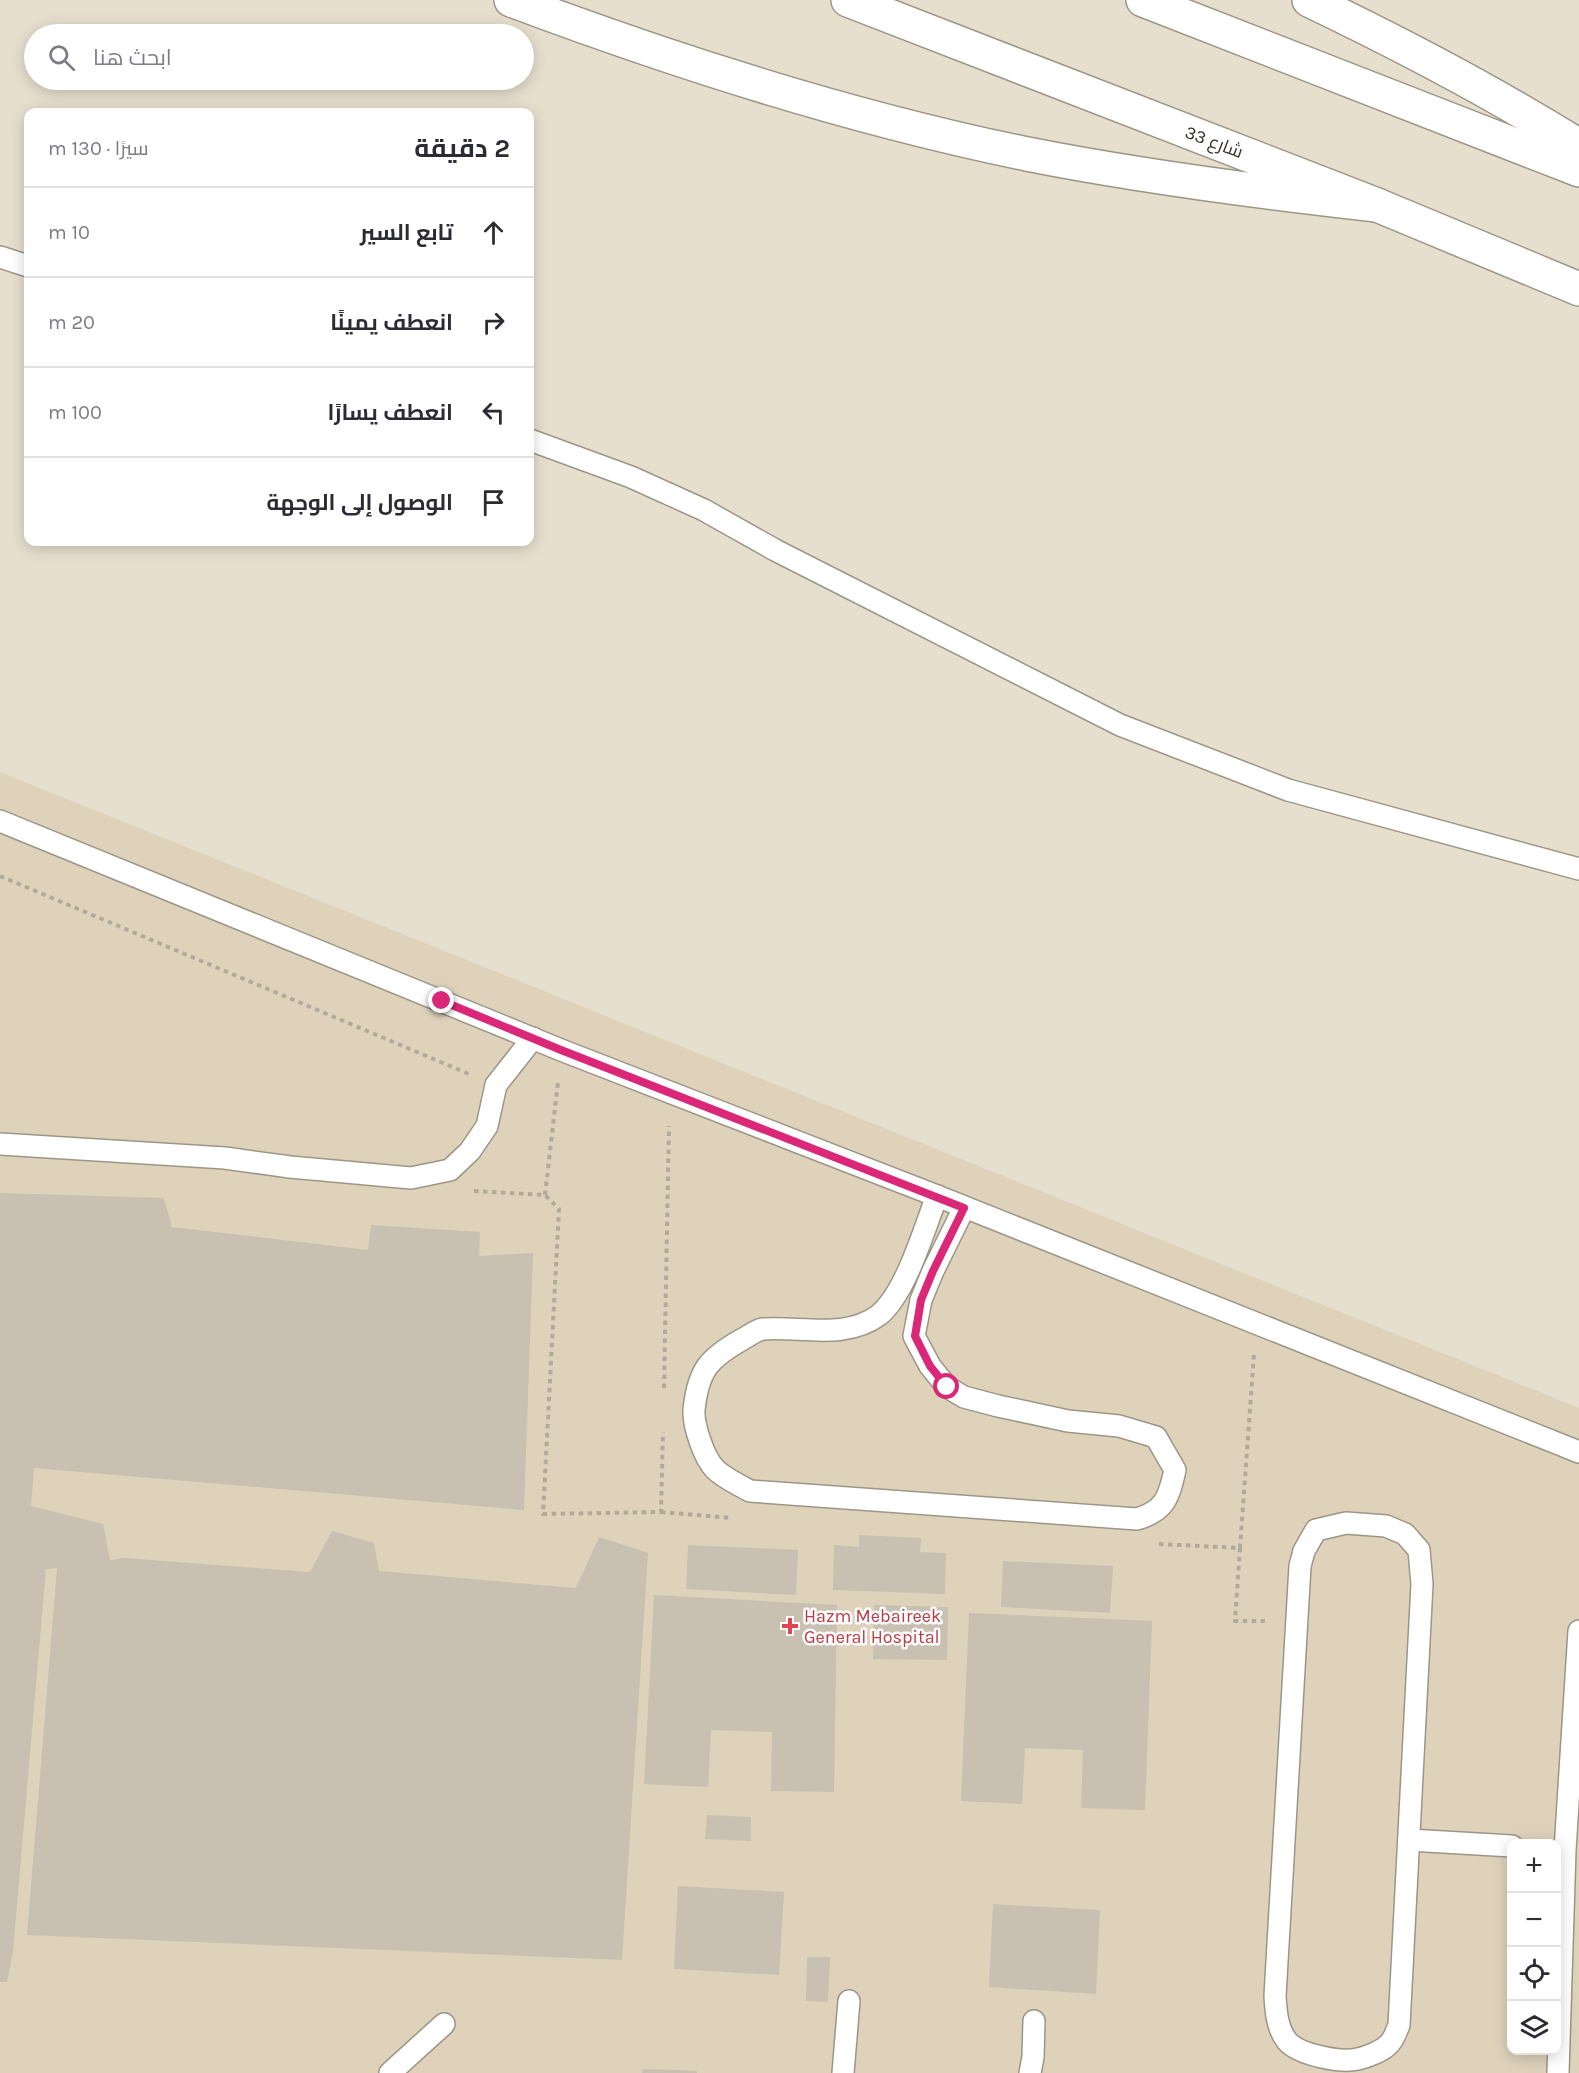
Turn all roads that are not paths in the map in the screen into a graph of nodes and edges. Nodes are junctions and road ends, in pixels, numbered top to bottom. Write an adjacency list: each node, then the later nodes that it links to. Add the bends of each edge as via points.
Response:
1 (511, 0): 7 (highway, via 696,66 911,127 1143,175)
2 (848, 0): 7 (highway, شارع 33)
3 (1143, 0): 6 (highway)
4 (1309, 0): 5 (highway, via 1472,81)
5 (1579, 146)
6 (1579, 170)
7 (1377, 205): 10 (highway, شارع 33)
8 (0, 256): 9 (lane)
9 (24, 265)
10 (1579, 289)
11 (534, 441): 13 (lane, via 631,477 704,510 1120,725 1288,790)
12 (0, 821): 14 (lane)
13 (1579, 869)
14 (533, 1038): 15 (lane, via 496,1085 487,1126 470,1151 450,1170 411,1178 225,1158); 16 (lane)
15 (0, 1144)
16 (937, 1196): 17 (lane); 17 (lane, via 897,1293 877,1316 848,1329 761,1329 720,1352 704,1370 696,1390 694,1417 701,1444 715,1469 750,1491 1137,1519 1153,1515 1170,1494 1175,1470 1156,1437 1119,1426 1068,1421 964,1397 947,1387 930,1366 915,1336 921,1300)
17 (964, 1208): 18 (lane)
18 (1579, 1452)
19 (1579, 1631): 22 (lane)
20 (1409, 1840): 20 (lane, via 1422,1597 1419,1550 1405,1534 1386,1526 1346,1523 1316,1530 1300,1566 1275,1996 1280,2029 1288,2043 1329,2059 1358,2059 1387,2047 1393,2040 1399,2025); 21 (lane)
21 (1507, 1846)
22 (1567, 1850): 29 (lane)
23 (849, 2001): 27 (lane)
24 (1034, 2021): 28 (lane)
25 (444, 2024): 26 (lane)
26 (390, 2073)
27 (843, 2073)
28 (1030, 2073)
29 (1558, 2073)

